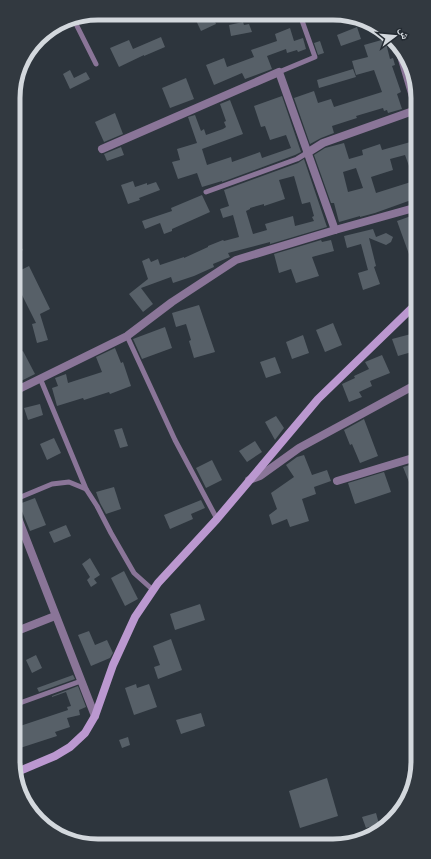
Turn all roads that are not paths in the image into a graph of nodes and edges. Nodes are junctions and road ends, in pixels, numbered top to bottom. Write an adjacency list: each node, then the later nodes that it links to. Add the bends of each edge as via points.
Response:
1 (302, 20): 5 (lane, via 315,57)
2 (75, 24): 3 (lane)
3 (96, 64)
4 (404, 67): 6 (street)
5 (279, 72): 8 (street); 9 (street)
6 (409, 83)
7 (411, 112): 9 (street, via 323,143)
8 (102, 149)
9 (307, 153): 10 (lane); 12 (street)
10 (206, 192)
11 (411, 209): 12 (street)
12 (334, 230): 14 (street, via 236,260 172,302)
13 (411, 309): 19 (street, via 318,399)
14 (127, 336): 15 (street); 23 (lane, via 175,440)
15 (40, 378): 16 (street); 21 (lane)
16 (20, 388)
17 (411, 388): 19 (street, via 299,448 260,476)
18 (411, 459): 20 (street)
19 (249, 480): 23 (street)
20 (337, 481)
21 (86, 489): 22 (lane, via 69,482 52,484); 25 (lane, via 134,573)
22 (20, 497)
23 (217, 519): 25 (street)
24 (20, 524): 26 (street)
25 (154, 590): 30 (street, via 135,617 113,664)
26 (55, 616): 27 (street); 28 (street)
27 (20, 630)
28 (81, 681): 29 (lane); 30 (street)
29 (20, 703)
30 (95, 716): 31 (street, via 85,733 70,747)
31 (21, 770)

